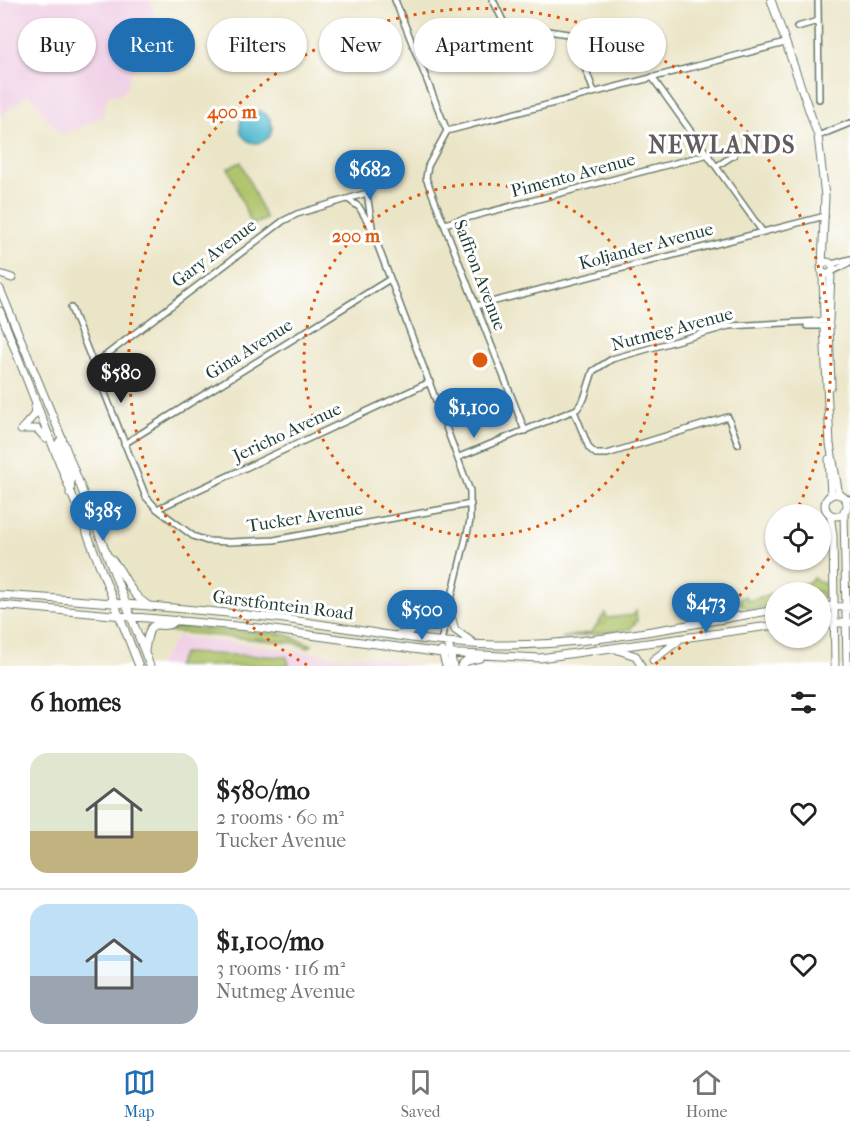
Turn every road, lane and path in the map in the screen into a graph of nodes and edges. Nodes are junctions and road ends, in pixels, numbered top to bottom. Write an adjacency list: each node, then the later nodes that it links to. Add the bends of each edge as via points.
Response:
1 (395, 0): 12 (street)
2 (493, 0): 9 (street, via 508,25 568,34 578,48)
3 (771, 0): 7 (main road)
4 (818, 0): 5 (street)
5 (818, 21): 6 (street); 10 (street)
6 (797, 27)
7 (785, 43): 8 (street); 13 (main road)
8 (652, 77): 9 (street); 14 (street)
9 (594, 92): 12 (street)
10 (819, 99)
11 (850, 123): 13 (street)
12 (447, 131): 19 (street, Saffron Avenue, via 426,172)
13 (818, 136): 18 (main road)
14 (709, 154): 16 (street); 19 (street, Pimento Avenue)
15 (734, 155): 16 (street)
16 (717, 166): 22 (street)
17 (348, 199): 20 (street, via 360,207); 20 (street, Gary Avenue, via 368,193); 33 (street, Gary Avenue, via 297,214 278,224)
18 (825, 216): 21 (main road); 22 (street, Koljander Avenue)
19 (444, 224): 29 (street, Saffron Avenue)
20 (371, 228): 27 (street)
21 (826, 230): 24 (main road); 24 (main road, via 822,265)
22 (762, 231): 29 (street, Koljander Avenue)
23 (850, 261): 24 (street)
24 (830, 269): 32 (main road)
25 (0, 274): 26 (main road)
26 (12, 278)
27 (390, 279): 34 (street); 41 (street, Gina Avenue)
28 (0, 289): 35 (main road)
29 (476, 306): 39 (street, Saffron Avenue)
30 (70, 308): 33 (street, Tucker Avenue)
31 (0, 311): 36 (main road)
32 (825, 324): 37 (street, Nutmeg Avenue, via 729,326 612,359 594,371 583,403); 45 (main road, via 832,357)
33 (93, 365): 41 (street, Tucker Avenue)
34 (430, 382): 44 (street); 52 (street, Jericho Avenue)
35 (43, 393): 38 (main road); 40 (main road)
36 (35, 401): 38 (main road); 43 (main road, via 34,415 22,429 40,431)
37 (574, 411): 39 (street); 42 (street, via 589,448 596,454 728,417)
38 (42, 421): 43 (main road)
39 (525, 431): 44 (street)
40 (62, 438): 46 (main road, via 58,444 71,480); 55 (main road)
41 (124, 444): 52 (street, Tucker Avenue, via 146,497)
42 (738, 444)
43 (55, 454): 46 (main road)
44 (459, 457): 49 (street, via 469,482)
45 (832, 467): 47 (main road); 48 (main road)
46 (70, 494): 57 (main road)
47 (831, 495): 48 (main road); 50 (main road)
48 (844, 497): 51 (main road)
49 (471, 504): 52 (street, Tucker Avenue, via 251,542 198,538); 63 (street)
50 (825, 504)
51 (847, 509): 53 (main road); 62 (main road, via 842,521)
52 (157, 510)
53 (831, 514)
54 (831, 521): 61 (main road)
55 (107, 556): 58 (main road); 60 (main road, via 117,565 134,595)
56 (0, 595): 57 (main road, Garstfontein Road)
57 (113, 603): 58 (main road, Garstfontein Road); 65 (main road)
58 (125, 604): 60 (main road, Garstfontein Road); 66 (main road)
59 (0, 605): 65 (main road, Garstfontein Road)
60 (148, 605): 71 (main road, Garstfontein Road)
61 (834, 606): 62 (main road); 68 (main road)
62 (849, 607): 69 (main road)
63 (449, 608): 71 (main road, via 434,624); 73 (street); 74 (main road, via 455,630)
64 (765, 612): 74 (main road, Garstfontein Road, via 581,641)
65 (118, 616): 66 (main road, Garstfontein Road); 82 (main road)
66 (130, 617): 67 (main road, Garstfontein Road); 76 (main road)
67 (177, 620): 76 (main road, via 150,628); 77 (main road, Garstfontein Road)
68 (834, 623): 69 (main road); 88 (main road)
69 (849, 623): 81 (main road)
70 (765, 627): 72 (main road, Garstfontein Road)
71 (396, 636): 73 (main road, Garstfontein Road)
72 (683, 639): 75 (main road, Garstfontein Road); 80 (main road)
73 (445, 642): 74 (main road, Garstfontein Road); 77 (main road)
74 (475, 644)
75 (615, 649): 79 (main road, Garstfontein Road, via 540,658); 87 (main road, via 636,656)
76 (144, 652): 83 (main road)
77 (446, 653): 79 (main road, Garstfontein Road); 84 (main road); 85 (main road)
78 (850, 654): 81 (main road)
79 (489, 656): 86 (main road)
80 (653, 660)
81 (847, 664)
82 (138, 666)
83 (150, 666)
84 (446, 666)
85 (453, 666)
86 (461, 666)
87 (641, 666)
88 (835, 666)

